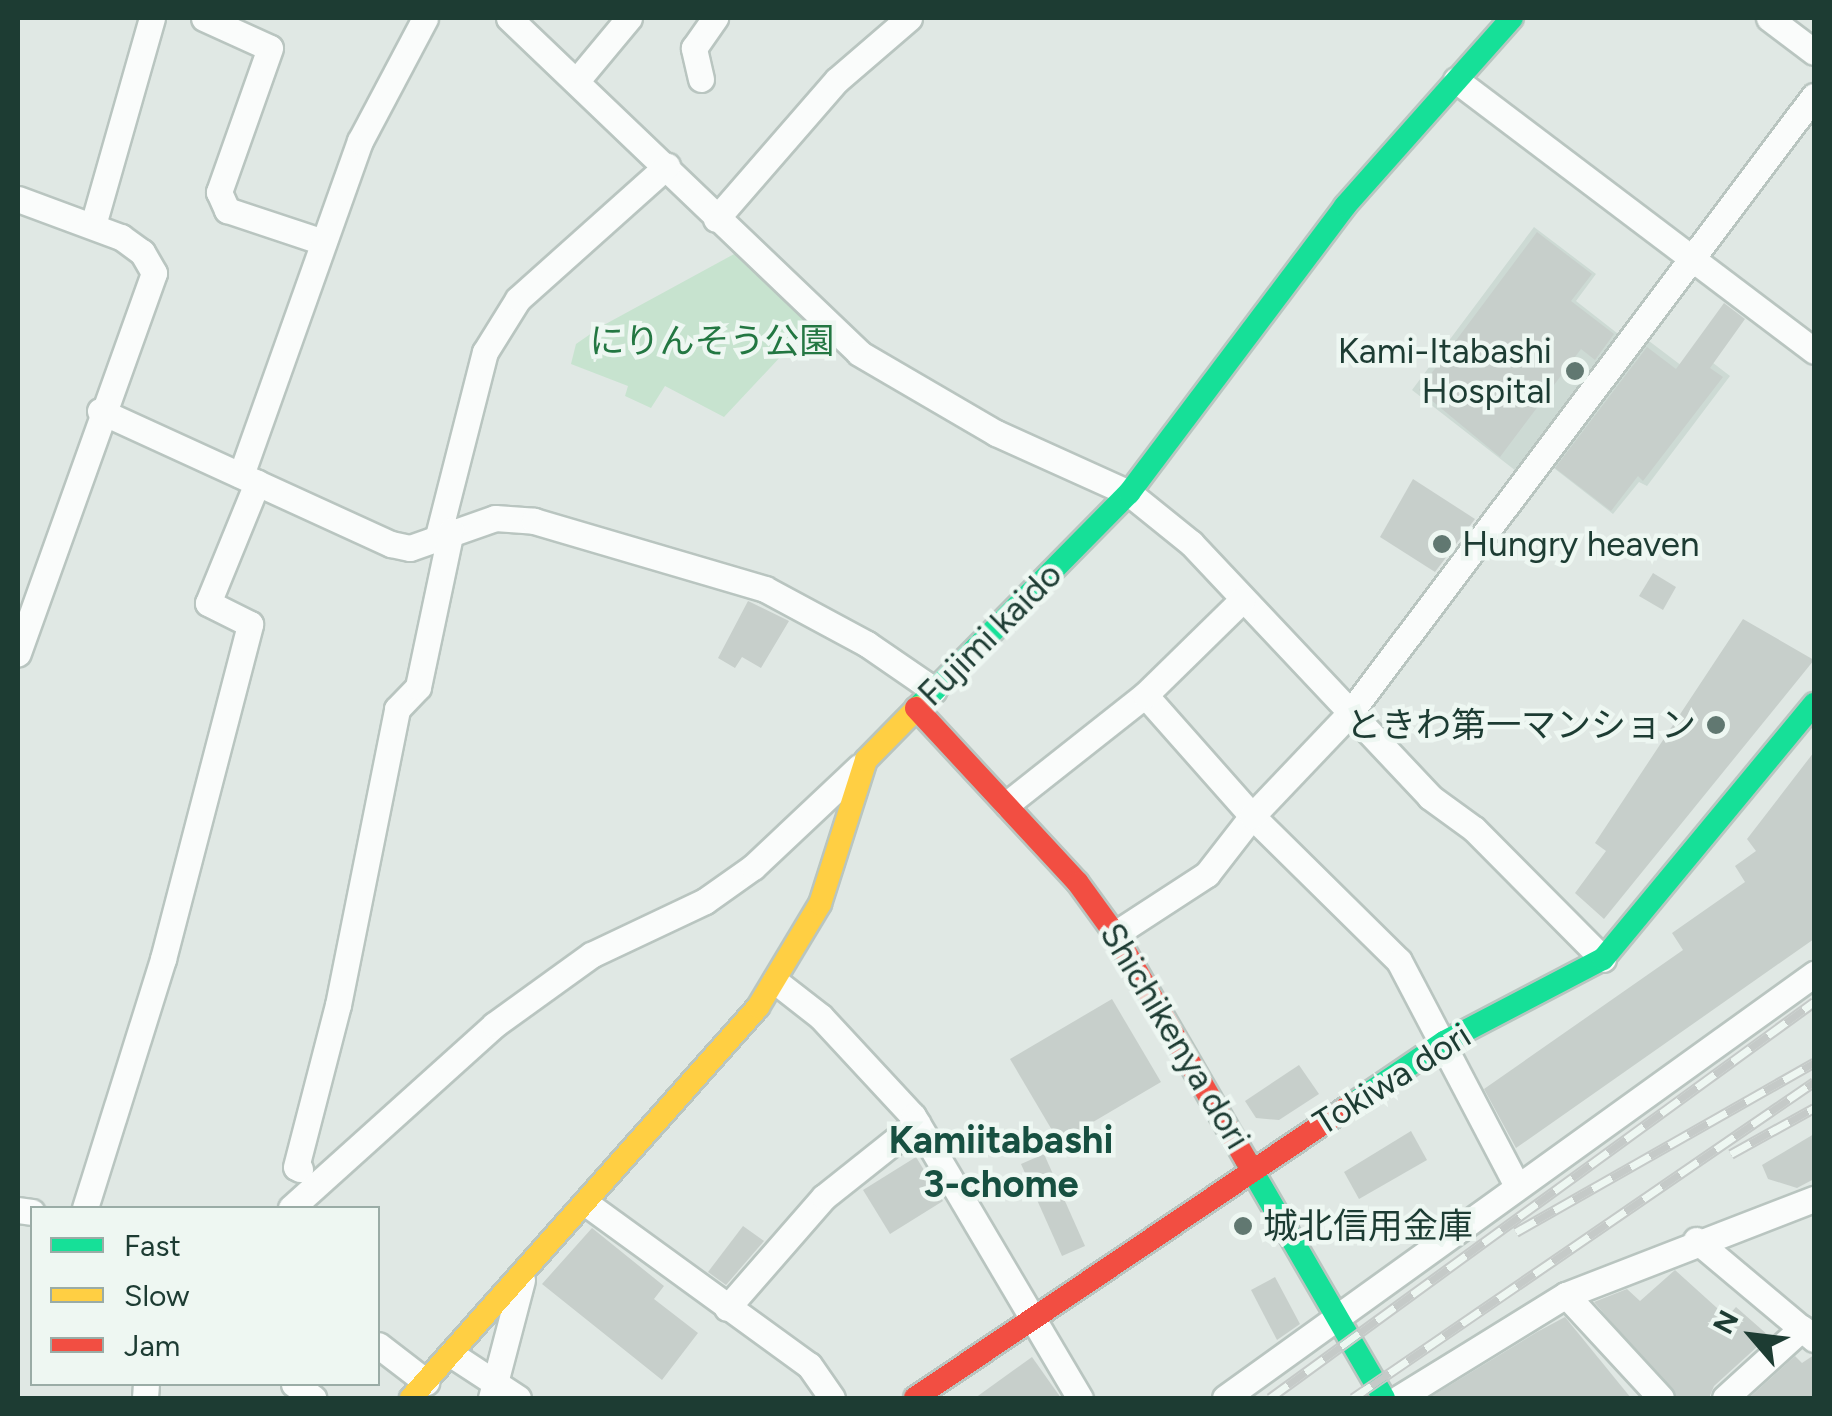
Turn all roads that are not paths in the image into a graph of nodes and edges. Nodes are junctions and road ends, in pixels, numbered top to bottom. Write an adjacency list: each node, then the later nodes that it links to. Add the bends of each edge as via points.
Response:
1 (152, 18): 18 (street)
2 (204, 18): 19 (street, via 270,48 219,192 227,210)
3 (425, 18): 19 (street, via 360,141)
4 (509, 18): 11 (street)
5 (630, 18): 11 (street)
6 (715, 18): 12 (street, via 694,48)
7 (909, 18): 17 (street, via 838,80)
8 (1512, 18): 13 (street, Fujimi kaido)
9 (1769, 18): 10 (street)
10 (1814, 52)
11 (579, 78): 15 (street)
12 (701, 79)
13 (1456, 80): 20 (street); 24 (street, Fujimi kaido, via 1344,206)
14 (1814, 96): 20 (street)
15 (666, 166): 17 (street); 25 (street, via 518,299 485,352)
16 (18, 199): 18 (street)
17 (716, 219): 24 (street, via 890,376 996,434)
18 (93, 225): 22 (street, via 142,252 154,273)
19 (323, 242): 23 (street)
20 (1691, 258): 21 (street); 31 (street)
21 (1814, 351)
22 (100, 410): 23 (street); 27 (street)
23 (249, 479): 25 (street, via 390,544 410,548); 46 (street, via 208,603 250,624 162,958)
24 (1129, 493): 26 (street, via 1191,543); 29 (street, Fujimi kaido)
25 (444, 533): 29 (street, via 495,518 534,521 765,589 867,644); 42 (street, via 418,687 396,709 338,1005 296,1167)
26 (1242, 600): 28 (street); 31 (street)
27 (18, 653)
28 (1145, 695): 33 (street); 34 (street)
29 (925, 699): 32 (street, Fujimi kaido); 33 (street, Shichikenya dori)
30 (1814, 704): 36 (street, Tokiwa dori)
31 (1350, 712): 34 (street); 36 (street)
32 (866, 760): 38 (street, Fujimi kaido, via 820,904); 42 (street, via 753,868 705,901 591,954 494,1025)
33 (1006, 804): 35 (street, Shichikenya dori)
34 (1252, 816): 35 (street, via 1207,874); 39 (street, via 1399,961)
35 (1115, 934): 41 (street, Shichikenya dori)
36 (1603, 959): 39 (street, Tokiwa dori)
37 (1814, 974): 43 (street)
38 (775, 981): 40 (street, via 821,1017); 45 (street, Fujimi kaido, via 722,1052)
39 (1444, 1042): 41 (street, Tokiwa dori); 43 (street)
40 (918, 1123): 51 (street, via 824,1196); 53 (street)
41 (1253, 1166): 52 (street, Shichikenya dori); 53 (street, Tokiwa dori)
42 (315, 1176): 47 (street)
43 (1517, 1186): 52 (street)
44 (1814, 1199): 48 (street)
45 (588, 1204): 49 (street, Fujimi kaido); 51 (street)
46 (85, 1206)
47 (292, 1206)
48 (1696, 1240): 50 (street); 54 (street)
49 (522, 1280): 56 (street, Fujimi kaido); 58 (street)
50 (1566, 1295): 59 (street); 66 (street)
51 (727, 1308): 61 (street, via 809,1365)
52 (1334, 1315): 64 (street); 65 (street, Shichikenya dori)
53 (1032, 1318): 62 (street, Tokiwa dori); 63 (street)
54 (1808, 1334): 67 (street)
55 (380, 1347): 57 (street)
56 (452, 1354): 57 (street, Fujimi kaido); 58 (street)
57 (418, 1390)
58 (493, 1390): 60 (street)
59 (1655, 1397)
60 (518, 1398)
61 (832, 1398)
62 (915, 1398)
63 (1080, 1398)
64 (1225, 1398)
65 (1384, 1398)
66 (1399, 1398)
67 (1725, 1398)

